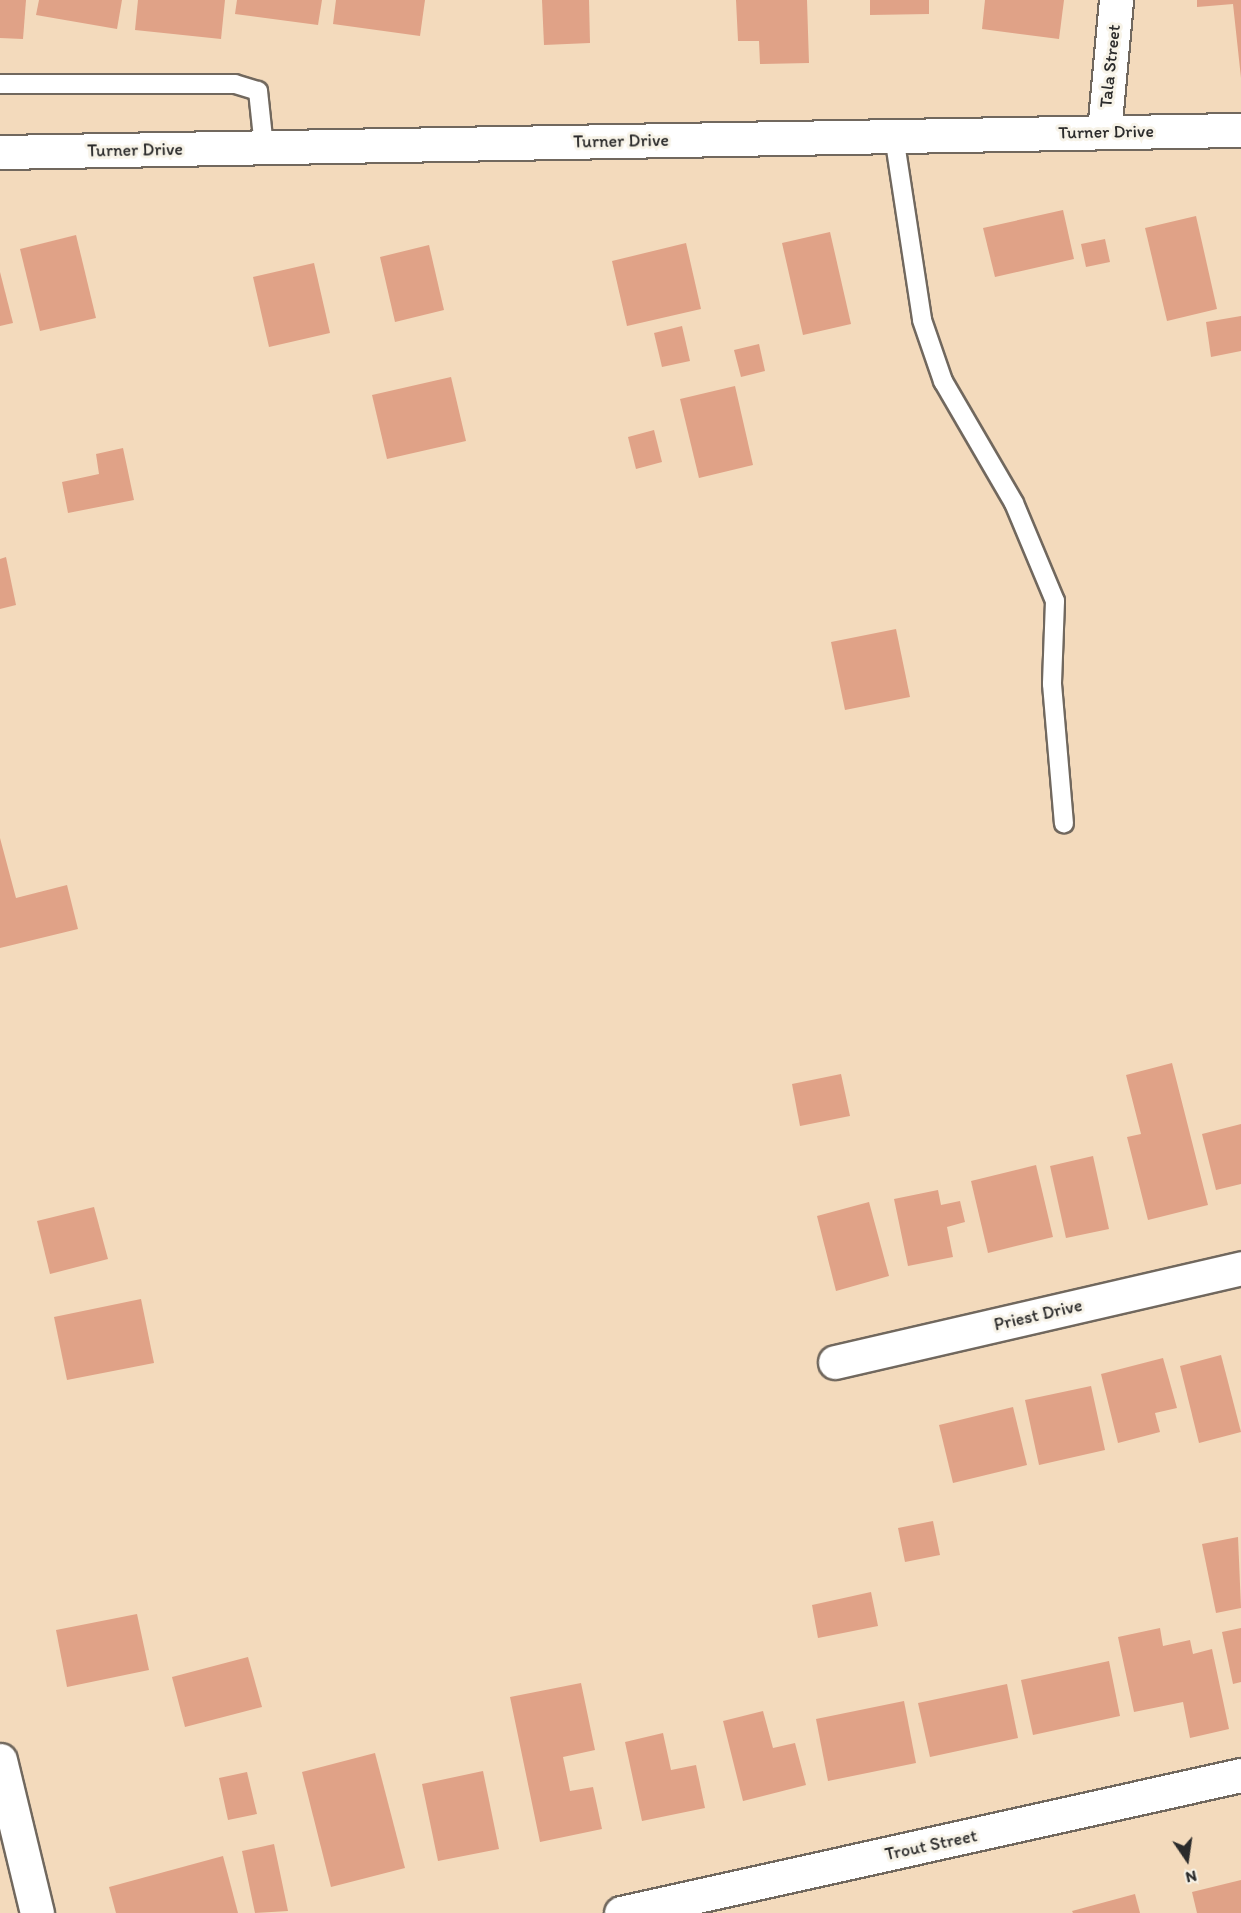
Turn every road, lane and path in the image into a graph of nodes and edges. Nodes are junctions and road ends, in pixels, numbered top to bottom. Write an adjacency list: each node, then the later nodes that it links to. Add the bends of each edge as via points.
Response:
1 (1116, 0): 4 (street, Tala Street)
2 (0, 84): 6 (lane, via 235,84 258,92)
3 (1241, 130): 4 (street, Turner Drive)
4 (1104, 132): 5 (street, Turner Drive)
5 (894, 136): 6 (street, Turner Drive); 8 (lane, via 922,320 936,361 1014,503 1055,601 1052,684)
6 (264, 147): 7 (street, Turner Drive)
7 (0, 152)
8 (1064, 823)
9 (1241, 1268): 10 (street, Priest Drive)
10 (835, 1362)
11 (0, 1760): 13 (street)
12 (1241, 1775): 14 (street, Trout Street)
13 (37, 1913)
14 (621, 1913)

